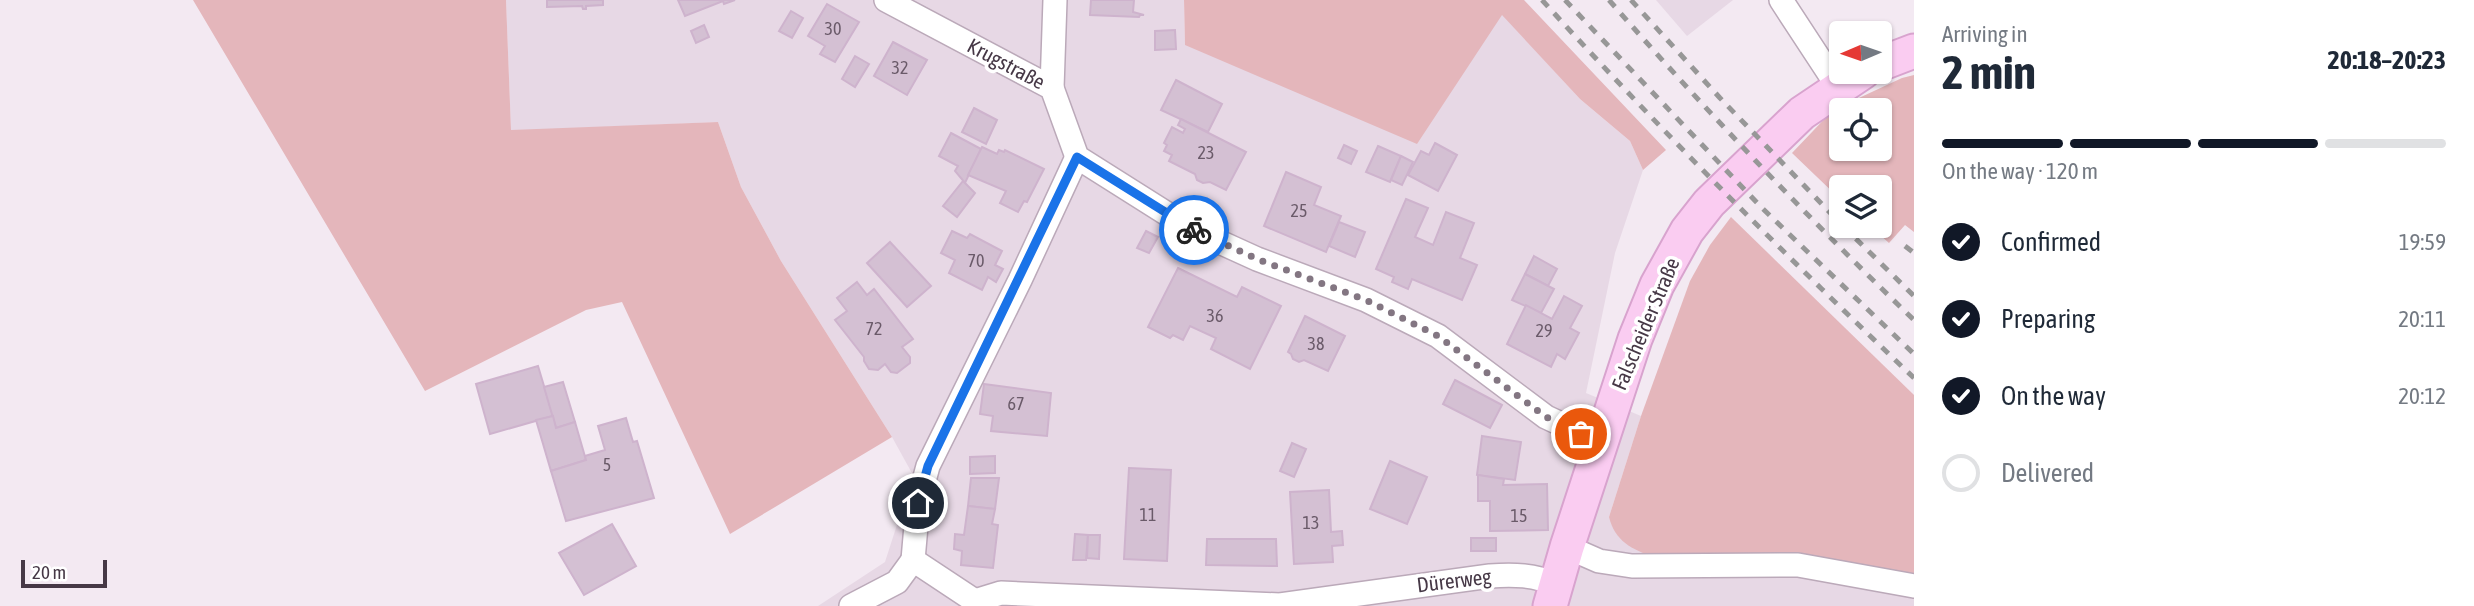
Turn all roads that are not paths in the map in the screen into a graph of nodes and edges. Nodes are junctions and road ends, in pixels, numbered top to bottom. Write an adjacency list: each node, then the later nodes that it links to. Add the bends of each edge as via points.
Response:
1 (886, 0): 8 (street, Krugstraße)
2 (1055, 0): 8 (street)
3 (1781, 0): 5 (street)
4 (1914, 51): 6 (street)
5 (1829, 54)
6 (1892, 59)
7 (1844, 84): 10 (street, Falscheider Straße, via 1802,113 1709,203 1687,231 1657,285)
8 (1052, 88): 9 (street, Krugstraße)
9 (1077, 157): 10 (street, via 1191,229 1366,300 1438,336 1546,417); 12 (street, via 928,466 918,503)
10 (1600, 442): 11 (street, Falscheider Straße)
11 (1566, 547): 13 (street, via 1599,561 1632,566 1798,565); 14 (street, Falscheider Straße)
12 (913, 560): 15 (street); 16 (street, via 897,582)
13 (1914, 586)
14 (1553, 595): 15 (street, Dürerweg, via 1539,577 1517,574 1280,605 1001,593)
15 (976, 603)
16 (851, 606)

